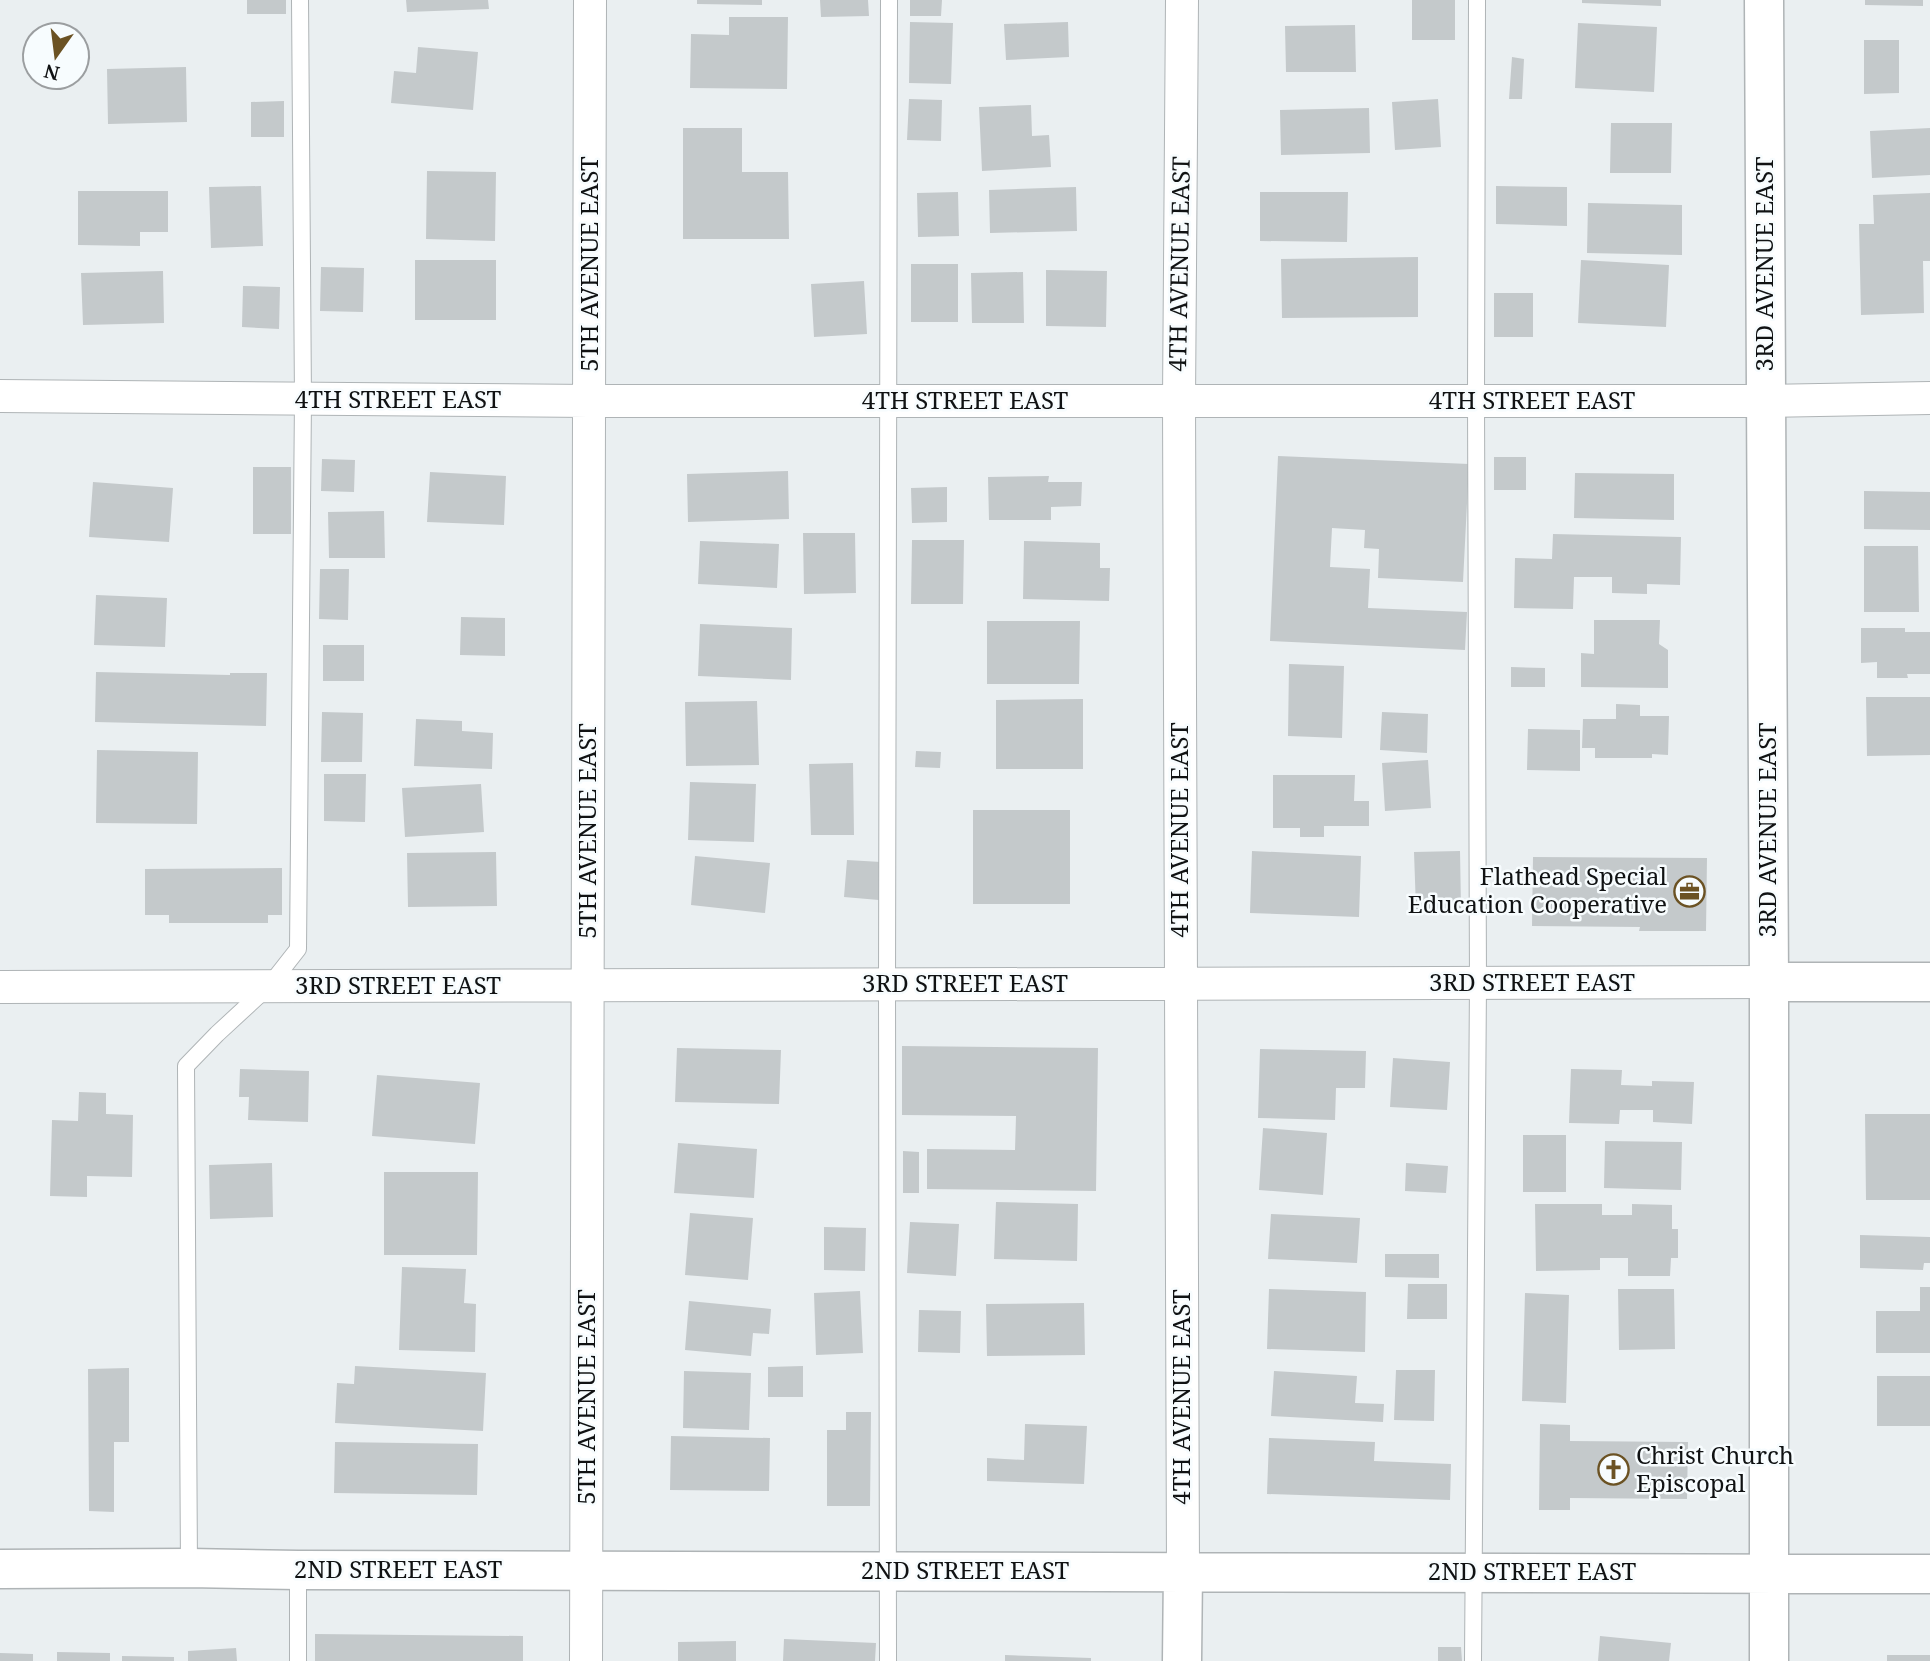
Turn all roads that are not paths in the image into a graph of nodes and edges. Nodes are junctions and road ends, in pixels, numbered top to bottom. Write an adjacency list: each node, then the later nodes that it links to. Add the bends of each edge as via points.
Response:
1 (300, 0): 9 (lane)
2 (590, 0): 10 (street, 5TH AVENUE EAST)
3 (889, 0): 11 (lane)
4 (1182, 0): 12 (street, 4TH AVENUE EAST)
5 (1477, 0): 13 (lane)
6 (1764, 0): 14 (street, 3RD AVENUE EAST)
7 (0, 396): 9 (street, 4TH STREET EAST)
8 (1930, 398): 14 (street, 4TH STREET EAST)
9 (303, 399): 10 (street, 4TH STREET EAST); 21 (lane, via 298,949)
10 (589, 401): 11 (street, 4TH STREET EAST); 19 (street, 5TH AVENUE EAST)
11 (888, 401): 12 (street, 4TH STREET EAST); 20 (lane)
12 (1179, 401): 13 (street, 4TH STREET EAST); 18 (street, 4TH AVENUE EAST)
13 (1476, 401): 14 (street, 4TH STREET EAST); 17 (lane)
14 (1766, 401): 15 (street, 3RD AVENUE EAST)
15 (1769, 982): 16 (street, 3RD STREET EAST); 17 (street, 3RD STREET EAST); 30 (street, 3RD AVENUE EAST)
16 (1930, 982)
17 (1478, 983): 18 (street, 3RD STREET EAST); 29 (lane)
18 (1181, 984): 20 (street, 3RD STREET EAST); 28 (street, 4TH AVENUE EAST)
19 (588, 985): 20 (street, 3RD STREET EAST); 21 (street, 3RD STREET EAST); 26 (street, 5TH AVENUE EAST)
20 (887, 985): 27 (lane)
21 (269, 986): 22 (street, 3RD STREET EAST); 23 (lane, via 186,1066)
22 (0, 987)
23 (189, 1568): 24 (street, 2ND STREET EAST); 25 (street, 2ND STREET EAST)
24 (0, 1569)
25 (298, 1570): 26 (street, 2ND STREET EAST); 32 (lane)
26 (587, 1570): 27 (street, 2ND STREET EAST); 33 (street, 5TH AVENUE EAST)
27 (889, 1571): 28 (street, 2ND STREET EAST); 34 (lane)
28 (1183, 1571): 29 (street, 2ND STREET EAST); 35 (street, 4TH AVENUE EAST)
29 (1473, 1572): 30 (street, 2ND STREET EAST); 36 (lane)
30 (1769, 1573): 31 (street, 2ND STREET EAST); 37 (street, 3RD AVENUE EAST)
31 (1930, 1574)
32 (298, 1661)
33 (586, 1661)
34 (888, 1661)
35 (1182, 1661)
36 (1473, 1661)
37 (1769, 1661)

